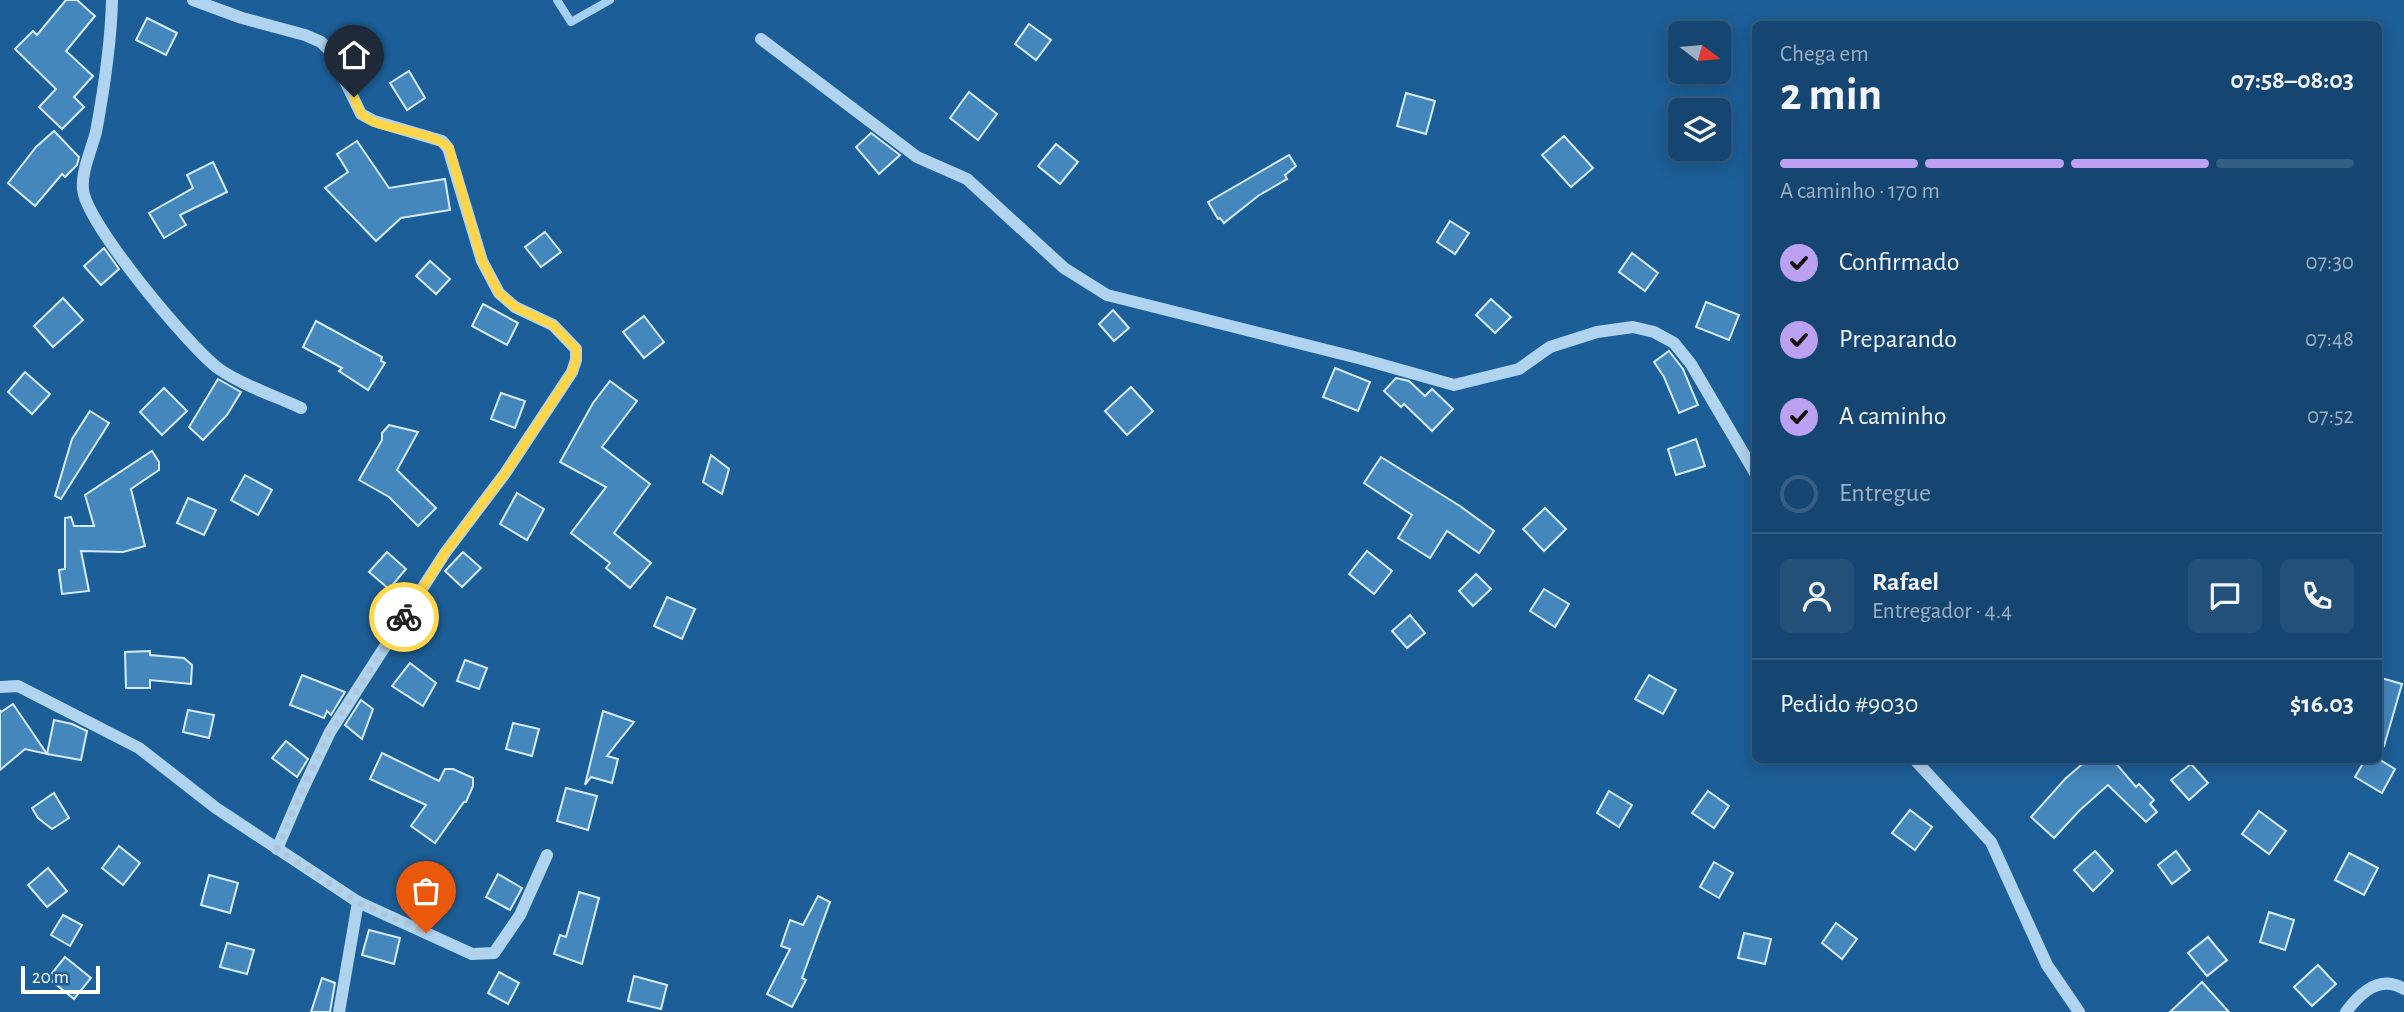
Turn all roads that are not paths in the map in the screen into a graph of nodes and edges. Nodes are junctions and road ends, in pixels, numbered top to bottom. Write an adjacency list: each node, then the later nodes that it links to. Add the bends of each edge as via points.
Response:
1 (112, 0): 4 (street, via 96,132 82,189 90,213 148,293 201,354 221,370)
2 (193, 0): 8 (street, via 321,42 331,52 362,114 442,141 449,148 482,261 499,293 515,307 553,325 576,349 572,372 445,553 330,732)
3 (761, 39): 5 (street, via 917,157 967,179 1064,268 1107,295 1454,385 1519,369 1549,347 1597,332 1633,327 1654,332 1674,343 1691,364)
4 (301, 408)
5 (1752, 468)
6 (0, 687): 8 (street, via 18,686 139,748)
7 (1918, 763): 13 (street, via 1991,842 2047,965)
8 (277, 849): 10 (street)
9 (547, 855): 10 (street, via 520,915 494,953 472,954)
10 (358, 902): 12 (street)
11 (2404, 989): 14 (street, via 2376,984 2357,996)
12 (339, 1012)
13 (2079, 1012)
14 (2346, 1012)

